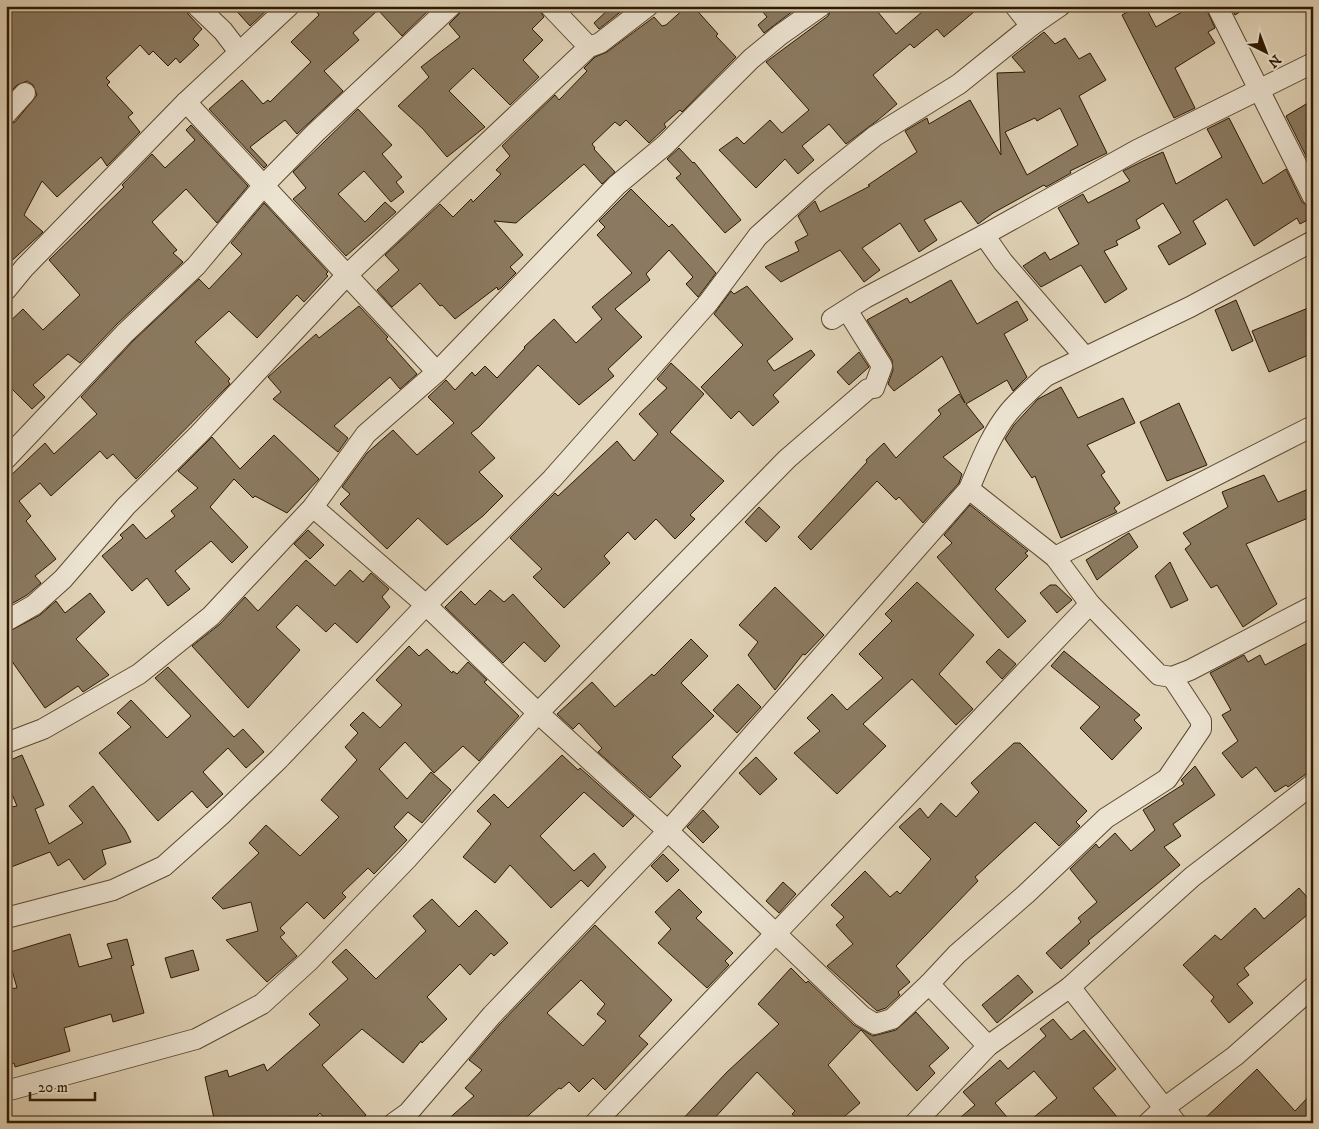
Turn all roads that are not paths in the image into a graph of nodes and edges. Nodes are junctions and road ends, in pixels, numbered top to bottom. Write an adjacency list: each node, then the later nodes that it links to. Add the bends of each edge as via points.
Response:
1 (197, 6): 12 (street)
2 (289, 6): 12 (street)
3 (451, 6): 18 (street)
4 (550, 6): 11 (street)
5 (648, 6): 11 (street, via 600,43)
6 (821, 6): 25 (street, via 751,59 665,145 618,184)
7 (1015, 6): 10 (street)
8 (1060, 6): 10 (street)
9 (1217, 6): 14 (street)
10 (1031, 26): 32 (street, via 959,84 875,136 758,236 708,303 552,479)
11 (589, 47): 22 (street)
12 (239, 52): 16 (street)
13 (1313, 62): 14 (street)
14 (1258, 89): 19 (street); 20 (street, via 1137,150)
15 (25, 92): 17 (street)
16 (186, 102): 18 (street); 23 (street)
17 (6, 114)
18 (264, 185): 22 (street); 27 (street, via 196,266 125,333)
19 (1313, 197)
20 (984, 235): 24 (street, via 1003,262); 36 (street, via 839,315 882,366 874,388 868,389 787,459)
21 (1313, 240): 24 (street, via 1190,308)
22 (346, 276): 25 (street); 34 (street, via 199,434 126,506 63,579 34,605)
23 (6, 290)
24 (1085, 357): 28 (street, via 1046,376 1008,413 983,455)
25 (437, 372): 29 (street, via 366,434)
26 (1313, 426): 30 (street)
27 (6, 459)
28 (969, 489): 30 (street); 39 (street)
29 (314, 507): 32 (street); 37 (street, via 211,616 139,674 43,729)
30 (1055, 557): 31 (street)
31 (1090, 604): 35 (street, via 1159,675); 41 (street)
32 (426, 605): 36 (street); 40 (street, via 279,759 164,866 113,890)
33 (1313, 606): 35 (street)
34 (6, 621)
35 (1172, 677): 42 (street, via 1201,721 1201,729 1167,779 1106,818 957,954)
36 (538, 713): 39 (street); 46 (street, via 400,866 309,961 262,1004 196,1039)
37 (6, 743)
38 (1313, 784): 44 (street, via 1192,877)
39 (668, 831): 41 (street); 48 (street, via 492,1015 408,1113)
40 (6, 918)
41 (776, 934): 42 (street, via 862,1016 875,1024 892,1019); 49 (street)
42 (929, 984): 45 (street)
43 (1313, 987): 47 (street)
44 (1070, 988): 45 (street); 47 (street)
45 (988, 1046): 50 (street)
46 (6, 1091)
47 (1170, 1115): 51 (street)
48 (394, 1123)
49 (595, 1123)
50 (915, 1123)
51 (1148, 1123)

